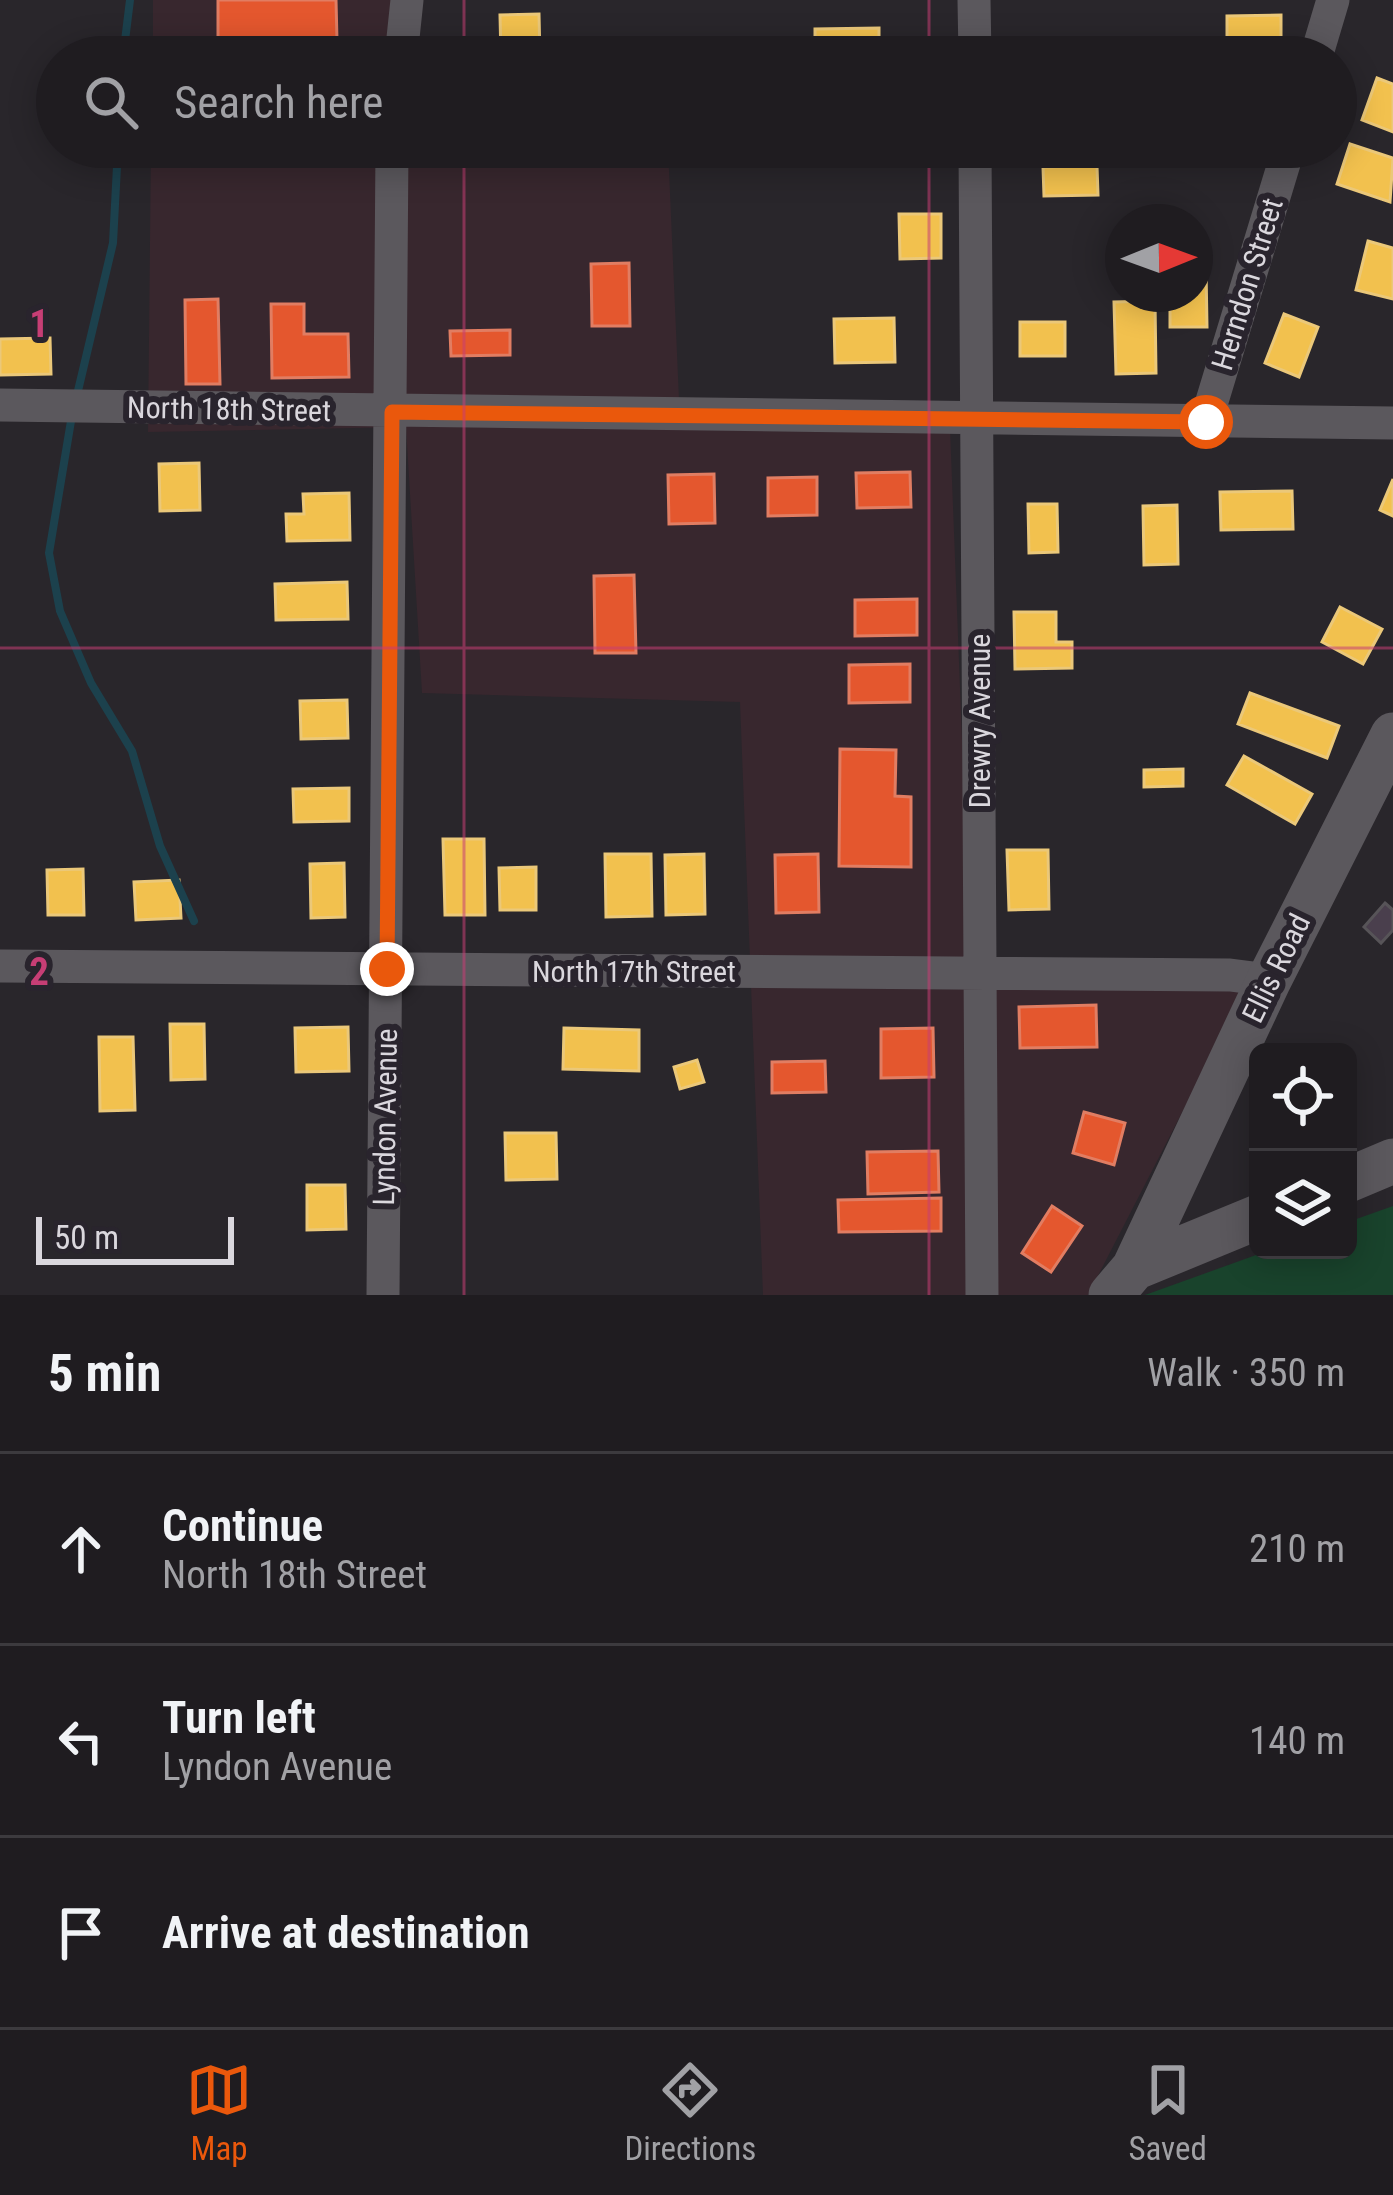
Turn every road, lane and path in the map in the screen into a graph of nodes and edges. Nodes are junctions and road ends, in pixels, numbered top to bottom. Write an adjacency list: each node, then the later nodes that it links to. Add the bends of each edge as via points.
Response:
1 (407, 0): 4 (street)
2 (974, 0): 5 (street)
3 (1333, 0): 6 (street)
4 (403, 36)
5 (975, 36)
6 (1322, 36)
7 (392, 168): 11 (street, Lyndon Avenue)
8 (975, 168): 12 (street, Drewry Avenue)
9 (1282, 168): 13 (street, Herndon Street)
10 (0, 405): 11 (street, North 18th Street)
11 (392, 412): 12 (street, North 18th Street); 17 (street, Lyndon Avenue)
12 (977, 418): 13 (street, North 18th Street); 18 (street, Drewry Avenue)
13 (1206, 422): 14 (street, North 18th Street)
14 (1393, 423)
15 (1393, 735): 19 (street, Ellis Road)
16 (0, 966): 17 (street, North 17th Street)
17 (387, 969): 18 (street, North 17th Street); 24 (street, Lyndon Avenue)
18 (980, 974): 19 (street, North 17th Street); 25 (street, Drewry Avenue)
19 (1269, 980): 23 (street, Ellis Road)
20 (1393, 1161): 21 (street)
21 (1357, 1176)
22 (1249, 1221): 23 (street)
23 (1122, 1282)
24 (383, 1295)
25 (982, 1295)

